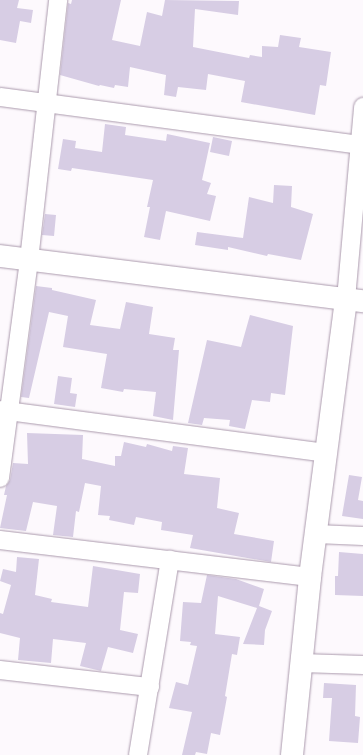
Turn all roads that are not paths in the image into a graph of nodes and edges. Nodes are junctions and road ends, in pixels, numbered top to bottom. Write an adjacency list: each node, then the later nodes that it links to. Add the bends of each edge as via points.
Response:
1 (58, 0): 3 (street)
2 (0, 97): 3 (street)
3 (46, 103): 5 (street); 7 (street)
4 (363, 107): 5 (street)
5 (360, 145): 8 (street)
6 (0, 256): 7 (street)
7 (29, 260): 8 (street); 9 (street)
8 (354, 300): 10 (street)
9 (4, 410): 10 (street); 11 (street)
10 (326, 453): 12 (street)
11 (0, 478)
12 (316, 534): 13 (street); 16 (street)
13 (363, 536)
14 (0, 540): 15 (street)
15 (170, 560): 16 (street); 20 (street)
16 (310, 577): 17 (street)
17 (301, 663): 18 (street); 22 (street)
18 (363, 665)
19 (0, 670): 20 (street)
20 (150, 687): 21 (street)
21 (138, 755)
22 (292, 755)

